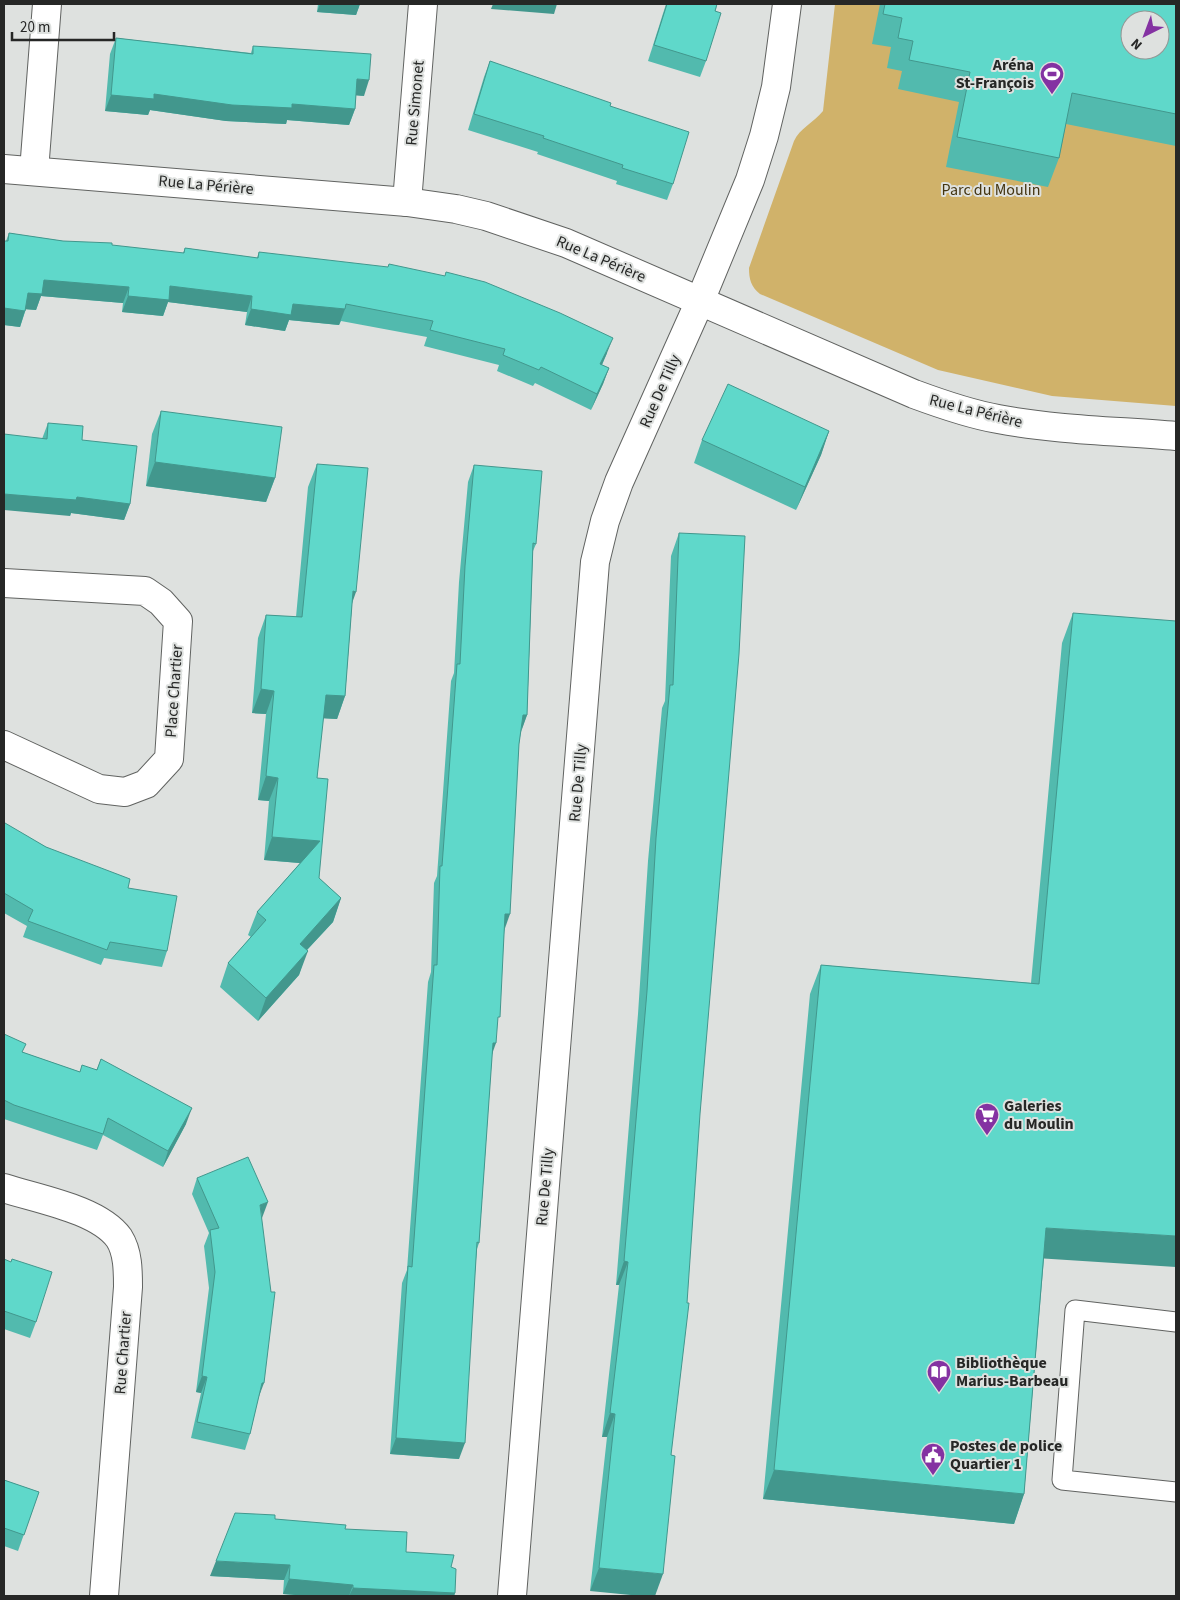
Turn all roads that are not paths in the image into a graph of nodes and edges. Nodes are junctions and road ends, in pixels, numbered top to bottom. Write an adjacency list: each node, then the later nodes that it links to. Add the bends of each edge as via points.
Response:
1 (47, 4): 5 (street)
2 (423, 4): 6 (street, Rue Simonet)
3 (787, 4): 7 (street, Rue De Tilly, via 776,87 764,136 750,180)
4 (4, 169): 5 (street, Rue La Périère)
5 (34, 171): 6 (street, Rue La Périère)
6 (407, 202): 7 (street, Rue La Périère, via 456,209 525,228)
7 (700, 301): 8 (street, Rue La Périère, via 953,408 1038,426); 15 (street, Rue De Tilly, via 619,482 604,521 595,562)
8 (1176, 436)
9 (4, 583): 10 (street, Place Chartier, via 144,591 161,602 178,621 169,759 146,784 125,792 99,789)
10 (4, 745)
11 (4, 1188): 14 (street, Rue Chartier, via 104,1223 120,1239 128,1262)
12 (1176, 1322): 13 (lane, via 1075,1310 1062,1480)
13 (1176, 1492)
14 (104, 1596)
15 (512, 1596)

